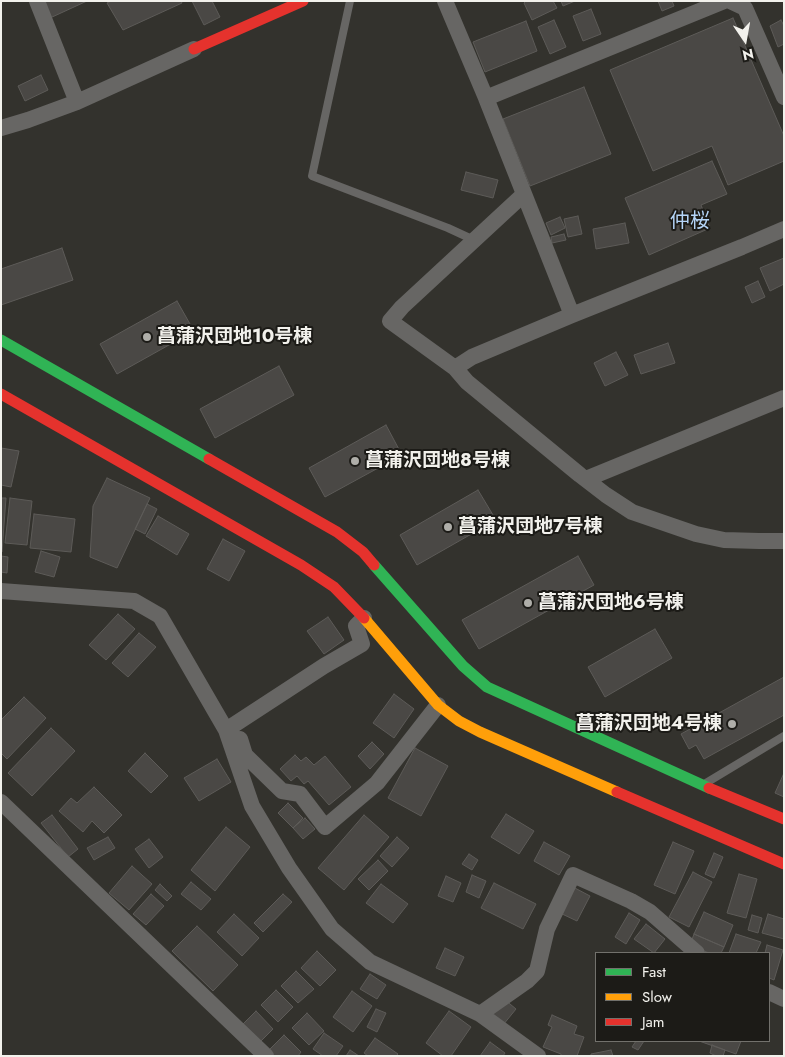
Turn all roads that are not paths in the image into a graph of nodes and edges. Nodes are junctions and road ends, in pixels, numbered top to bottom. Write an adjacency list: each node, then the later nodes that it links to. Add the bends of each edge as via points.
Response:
1 (37, 1): 11 (street)
2 (303, 1): 7 (street)
3 (350, 1): 15 (lane, via 312,176)
4 (445, 1): 10 (street)
5 (724, 1): 10 (street)
6 (730, 1): 9 (street, via 745,8)
7 (276, 7): 8 (street)
8 (194, 49): 11 (street)
9 (784, 97)
10 (486, 98): 13 (street)
11 (77, 102): 12 (street)
12 (1, 128)
13 (524, 194): 15 (street); 16 (street)
14 (784, 228): 16 (street)
15 (474, 240): 18 (street, via 390,321)
16 (572, 315): 18 (street, via 472,357)
17 (1, 340): 28 (street, via 337,532 363,552 464,666 487,687)
18 (455, 368): 21 (street, via 467,382)
19 (1, 394): 24 (street, via 301,565 334,587)
20 (784, 398): 21 (street)
21 (586, 479): 22 (street, via 632,512 696,534 724,540)
22 (784, 540)
23 (1, 591): 26 (street, via 134,601 160,616)
24 (364, 618): 25 (street); 26 (street, via 356,626 362,644)
25 (438, 705): 26 (street, via 377,783 325,827 300,794 282,790 245,756); 31 (street, via 480,732)
26 (231, 727): 35 (street, via 252,806 289,868 332,929 370,962)
27 (784, 736): 28 (lane)
28 (704, 784): 30 (street)
29 (1, 802): 37 (street)
30 (784, 819)
31 (784, 864)
32 (696, 952): 35 (street, via 650,912 573,875 547,929 537,971)
33 (770, 992): 34 (street)
34 (784, 999)
35 (480, 1014): 36 (street)
36 (536, 1055)
37 (266, 1056)

